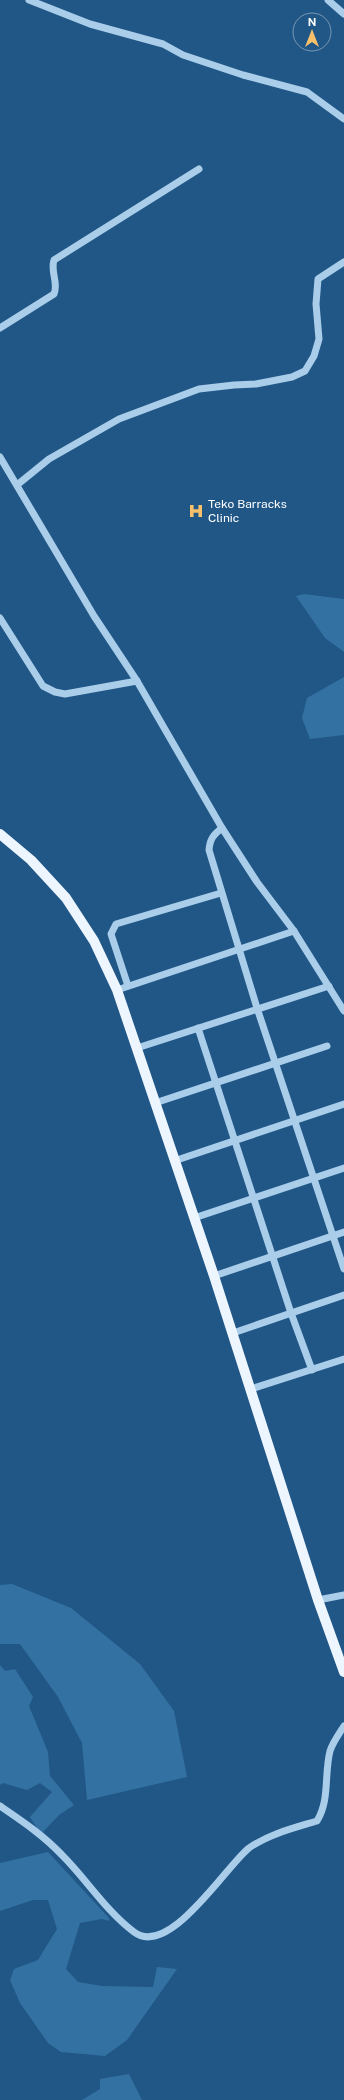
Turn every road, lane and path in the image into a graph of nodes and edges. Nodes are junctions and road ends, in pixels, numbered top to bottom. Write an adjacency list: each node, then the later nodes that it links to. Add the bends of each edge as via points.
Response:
1 (29, 0): 4 (street, via 90,24 163,44 183,55 307,92)
2 (328, 0): 3 (street)
3 (344, 14)
4 (344, 119)
5 (199, 169): 7 (street, via 54,260 52,266 57,288 54,294)
6 (344, 262): 9 (street, via 318,279 316,304 319,339 314,356 305,371 292,377 256,384 199,389 118,419 49,460)
7 (0, 328)
8 (0, 457): 9 (street)
9 (17, 485): 11 (street, via 94,616)
10 (0, 618): 11 (street, via 43,686 55,692 66,694)
11 (137, 681): 12 (street)
12 (222, 828): 14 (street, via 213,835 209,850); 15 (street)
13 (0, 834): 19 (main road, via 31,860 66,898 94,941)
14 (221, 893): 16 (street); 17 (street, via 116,924 111,934)
15 (294, 931): 16 (street); 18 (street)
16 (238, 949): 17 (street); 20 (street)
17 (128, 986): 19 (street)
18 (329, 986): 20 (street); 21 (street)
19 (117, 990): 24 (main road)
20 (257, 1008): 22 (street); 25 (street)
21 (344, 1011)
22 (198, 1028): 24 (street); 26 (street)
23 (327, 1046): 25 (street)
24 (137, 1048): 27 (main road)
25 (276, 1063): 26 (street); 29 (street)
26 (216, 1083): 27 (street); 30 (street)
27 (155, 1103): 31 (main road)
28 (344, 1104): 29 (street)
29 (295, 1121): 30 (street); 33 (street)
30 (235, 1141): 31 (street); 34 (street)
31 (174, 1161): 35 (main road)
32 (344, 1168): 33 (street)
33 (315, 1178): 34 (street); 37 (street)
34 (255, 1198): 35 (street); 38 (street)
35 (194, 1218): 40 (main road)
36 (344, 1232): 37 (street)
37 (334, 1235): 38 (street); 39 (street)
38 (274, 1256): 40 (street); 42 (street)
39 (344, 1269)
40 (214, 1276): 43 (main road)
41 (344, 1295): 42 (street)
42 (291, 1314): 43 (street); 45 (street)
43 (232, 1333): 46 (main road)
44 (344, 1359): 45 (street)
45 (312, 1370): 46 (street)
46 (251, 1389): 48 (main road)
47 (344, 1595): 48 (street)
48 (318, 1600): 49 (main road)
49 (344, 1672)
50 (344, 1726): 51 (street, via 330,1750 325,1803 316,1821 262,1840 248,1850 183,1919 158,1936 140,1937 133,1932 53,1846 22,1820)
51 (0, 1806)

